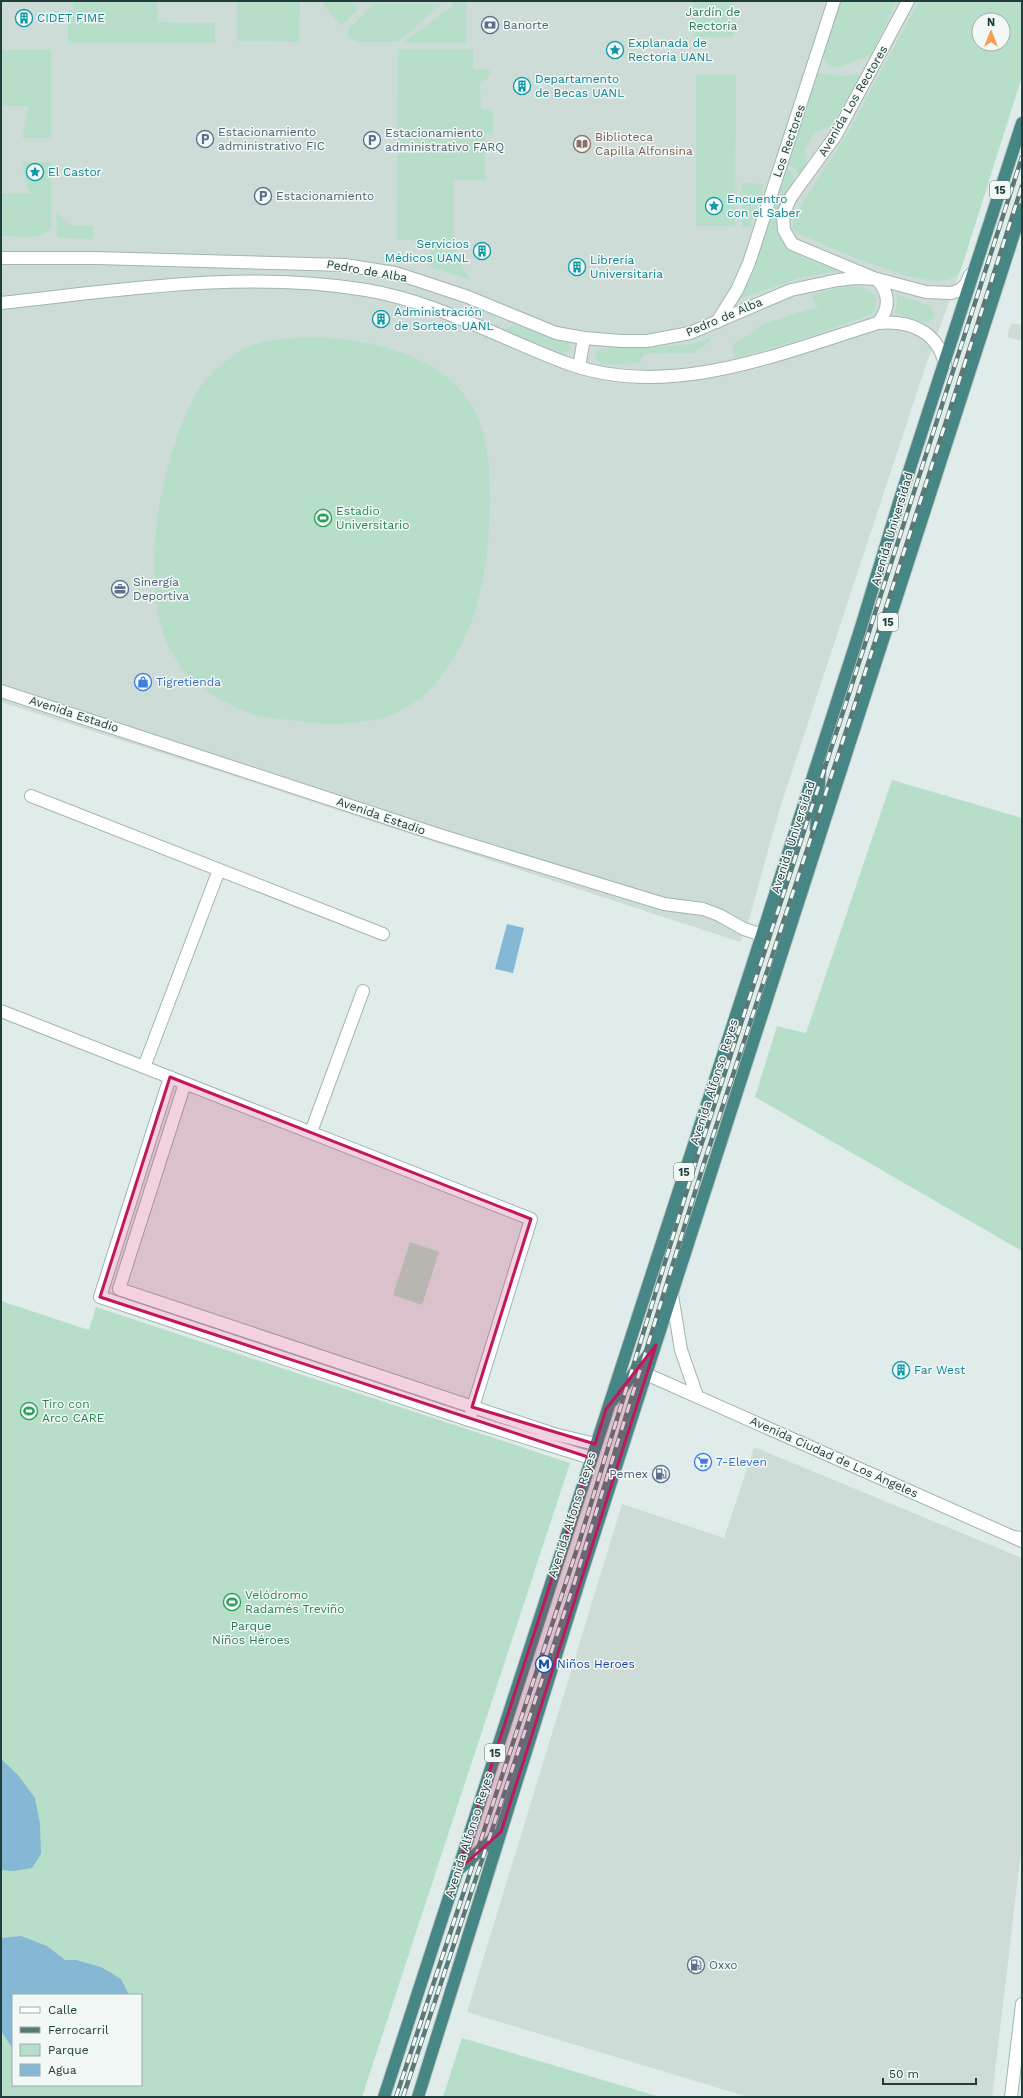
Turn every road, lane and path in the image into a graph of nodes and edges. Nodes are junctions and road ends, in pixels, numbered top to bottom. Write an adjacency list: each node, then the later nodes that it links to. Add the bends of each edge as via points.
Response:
1 (834, 1): 9 (street, Los Rectores, via 749,263 737,290)
2 (908, 1): 7 (street, Avenida Los Rectores, via 832,140 791,197 783,214 784,230 792,244)
3 (1022, 123): 5 (highway, Avenida Universidad / 15)
4 (1022, 209): 17 (highway, Avenida Universidad / 15)
5 (978, 257): 7 (street, Pedro de Alba, via 966,284 960,290 951,293 926,292); 12 (highway, Avenida Universidad / 15)
6 (1, 258): 11 (street, Pedro de Alba, via 346,265 394,273 417,280 468,297 556,333)
7 (877, 279): 9 (street, Pedro de Alba, via 846,278 802,286); 10 (street, via 884,287 887,300 886,311)
8 (1, 303): 13 (street, Pedro de Alba, via 167,284 271,283 343,286 426,304)
9 (717, 322): 11 (street, Pedro de Alba, via 679,336 647,341)
10 (878, 323): 12 (street, Pedro de Alba, via 905,324 926,333 942,351); 13 (street, Pedro de Alba, via 739,365 685,375 630,375)
11 (584, 338): 13 (street)
12 (945, 364): 15 (highway, Avenida Universidad / 15)
13 (579, 367)
14 (1, 691): 20 (street, Avenida Estadio, via 445,837 664,904 711,911 744,929)
15 (822, 750): 17 (highway); 20 (highway, Avenida Universidad / 15)
16 (32, 796): 18 (street)
17 (815, 848): 21 (highway, Avenida Universidad / 15)
18 (219, 870): 19 (street); 24 (street)
19 (383, 934)
20 (762, 935): 35 (highway, Avenida Alfonso Reyes / 15)
21 (773, 977): 28 (highway, Avenida Alfonso Reyes / 15)
22 (363, 992): 27 (street)
23 (1, 1011): 24 (street)
24 (144, 1067): 25 (street)
25 (170, 1077): 26 (street); 32 (street, via 100,1297)
26 (185, 1083): 27 (street); 31 (street, via 119,1289)
27 (311, 1132): 34 (street, via 532,1219)
28 (672, 1295): 29 (highway, Avenida Alfonso Reyes / 15); 33 (street, via 680,1350)
29 (656, 1346): 30 (highway, Avenida Alfonso Reyes / 15); 35 (highway)
30 (646, 1374): 33 (street, Avenida Ciudad de Los Ángeles); 40 (highway, Avenida Alfonso Reyes / 15)
31 (385, 1378): 32 (street); 34 (street)
32 (382, 1391): 36 (street)
33 (697, 1396): 39 (street, Avenida Ciudad de Los Ángeles)
34 (472, 1407): 36 (street); 37 (street, via 554,1434)
35 (606, 1409): 37 (highway, Avenida Alfonso Reyes / 15)
36 (469, 1420): 38 (street)
37 (595, 1444): 38 (highway, Avenida Alfonso Reyes / 15)
38 (591, 1458): 41 (highway, Avenida Alfonso Reyes / 15)
39 (1019, 1539)
40 (501, 1832): 41 (highway); 44 (highway, Avenida Alfonso Reyes / 15)
41 (457, 1871): 43 (highway, Avenida Alfonso Reyes / 15)
42 (1022, 2004): 45 (street)
43 (384, 2097)
44 (418, 2097)
45 (1011, 2097)

